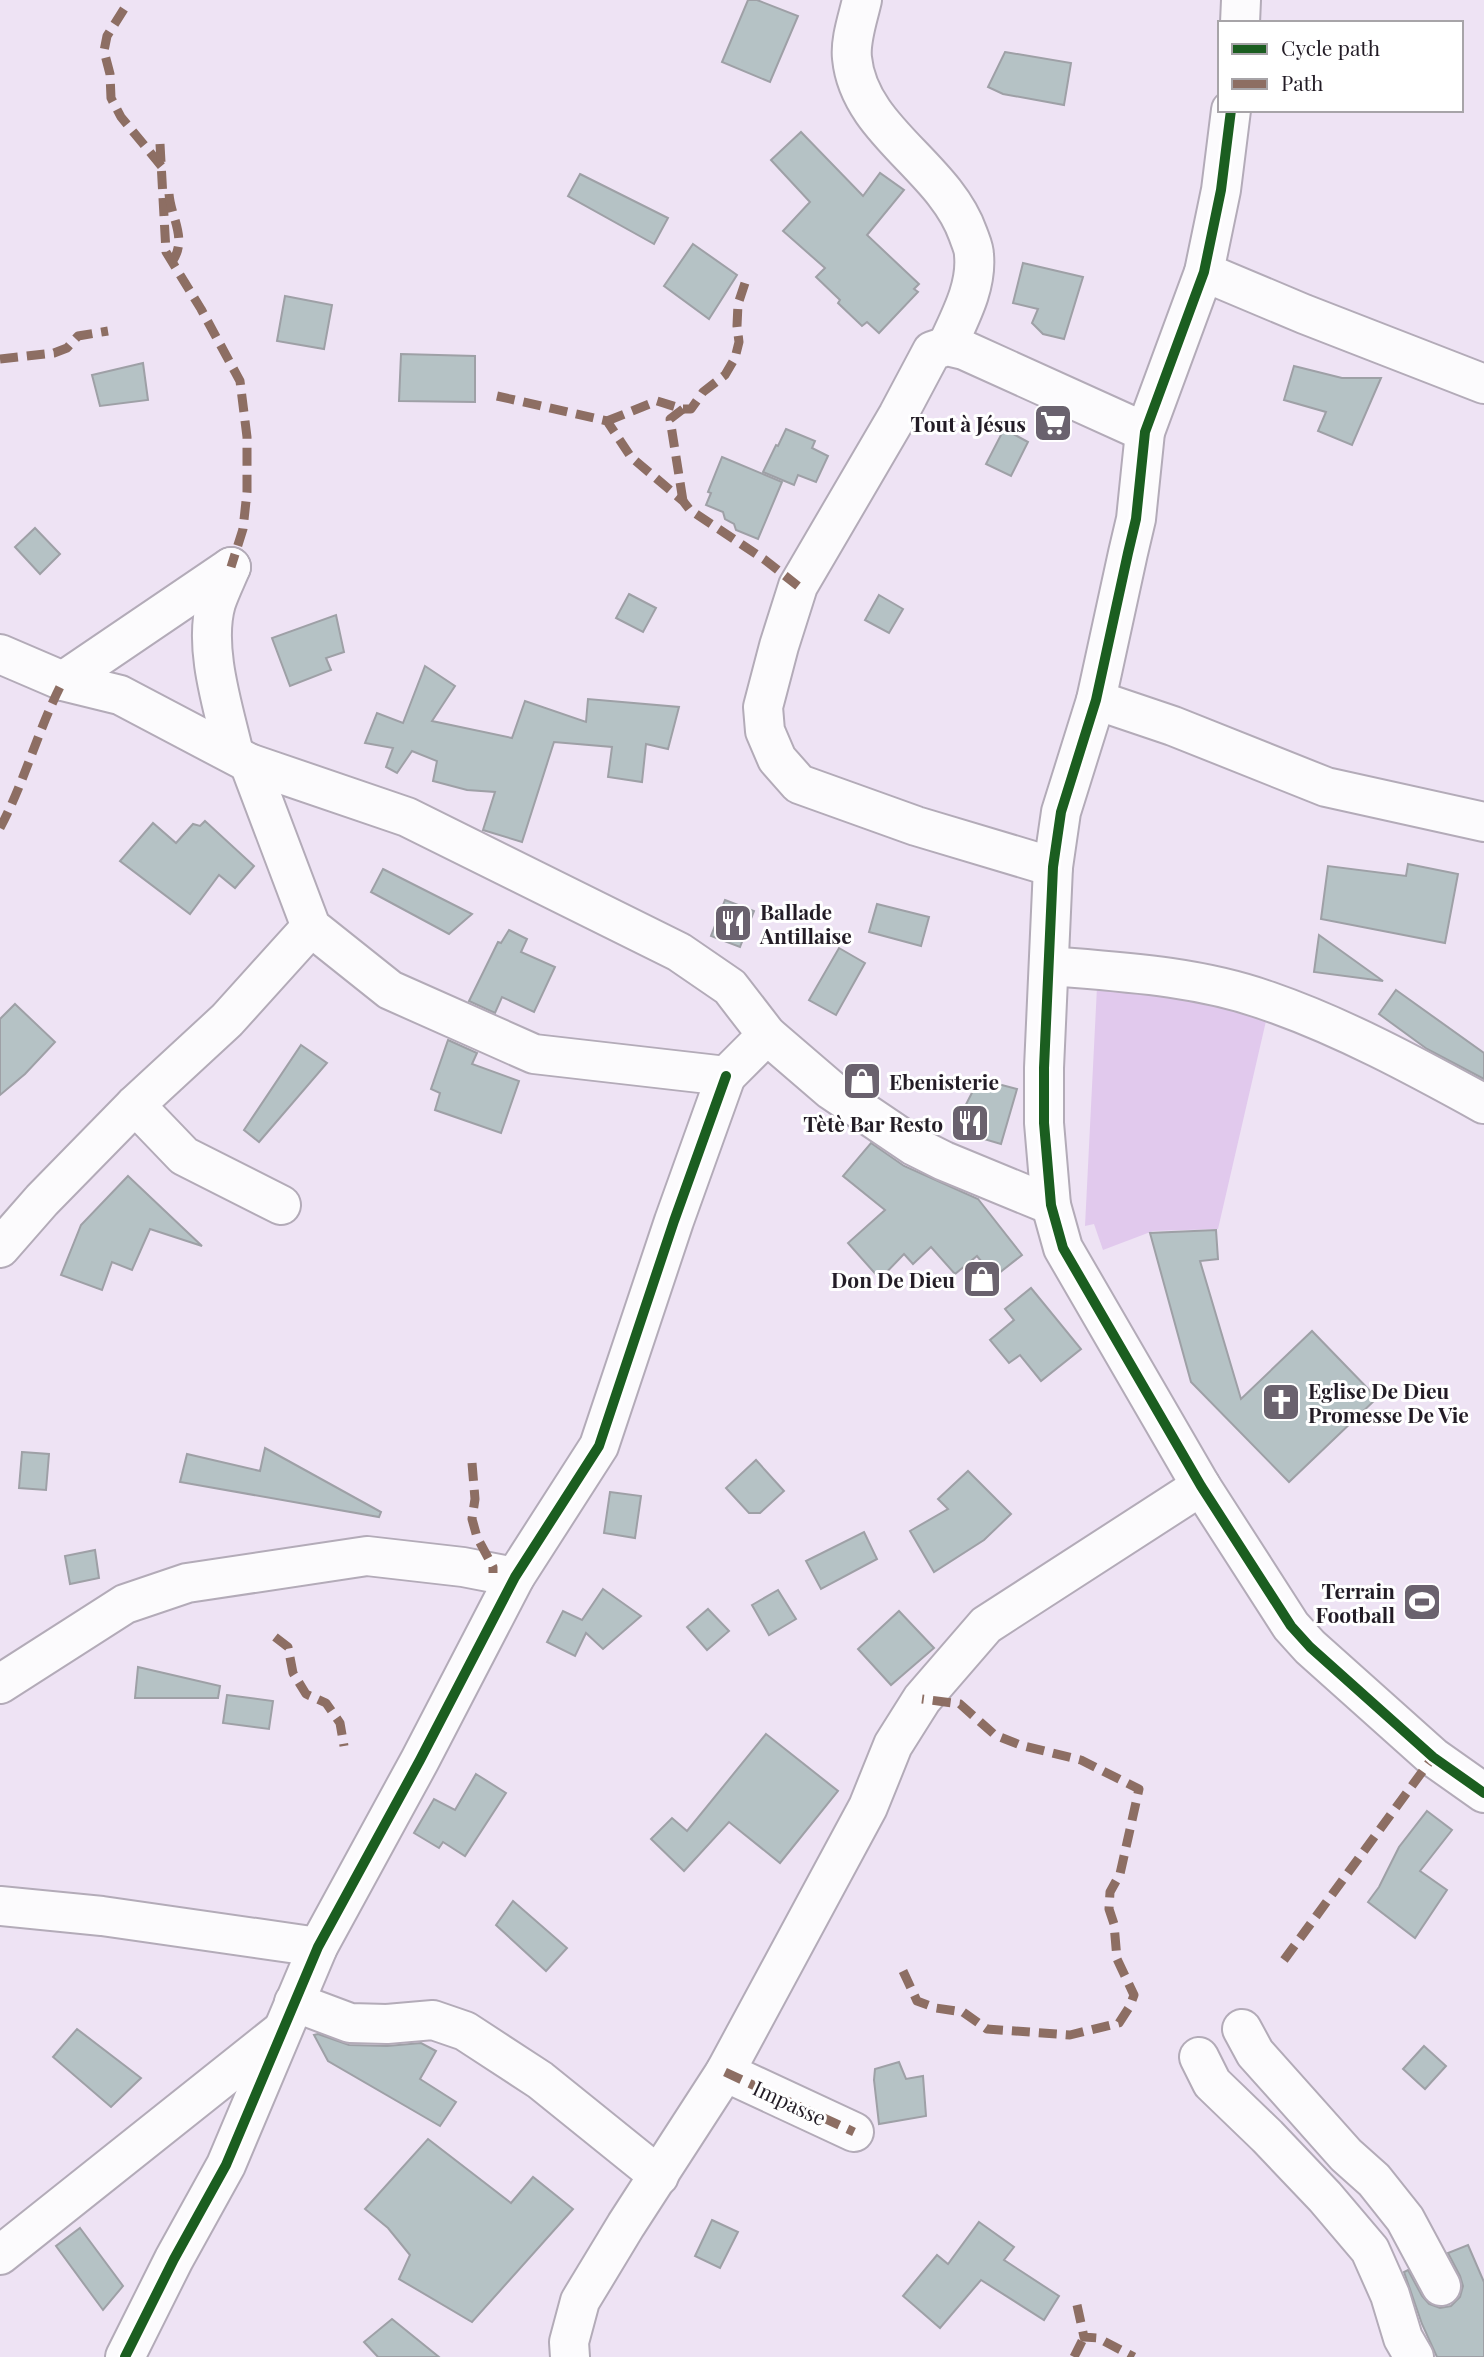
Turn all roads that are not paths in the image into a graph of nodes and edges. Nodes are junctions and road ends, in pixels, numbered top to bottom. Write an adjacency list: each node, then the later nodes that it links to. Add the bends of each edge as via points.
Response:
1 (862, 0): 6 (street, via 851,55 856,81 870,110 938,183 963,221 975,253 970,295)
2 (1241, 0): 3 (street)
3 (1240, 21)
4 (1231, 112): 5 (street)
5 (1204, 272): 7 (street); 8 (street)
6 (947, 346): 8 (street); 14 (street, via 932,351 798,586 763,708 765,731 777,759 799,783 916,826)
7 (1484, 384)
8 (1144, 432): 11 (street, via 1136,519)
9 (0, 654): 10 (street)
10 (63, 681): 12 (street, via 120,695); 12 (street, via 231,568 216,605 212,636 216,673)
11 (1096, 699): 13 (street, via 1326,787); 14 (street, via 1061,812)
12 (242, 759): 15 (street); 17 (street, via 407,817 679,952 730,987)
13 (1484, 822)
14 (1054, 867): 16 (street)
15 (311, 927): 18 (street, via 390,990 534,1054); 20 (street, via 227,1020)
16 (1049, 966): 19 (street, via 1143,973 1268,1001 1373,1045); 22 (street, via 1044,1122)
17 (767, 1035): 18 (street); 22 (street, via 831,1090 914,1146)
18 (726, 1076): 25 (street, via 599,1446)
19 (1484, 1104)
20 (135, 1105): 21 (street, via 184,1156); 23 (street)
21 (281, 1205)
22 (1051, 1205): 24 (street, via 1063,1248)
23 (5, 1234)
24 (1201, 1486): 27 (street, via 1291,1626 1310,1647 1433,1757); 33 (street, via 986,1625 922,1699 893,1745 868,1807)
25 (514, 1577): 26 (street, via 367,1556 187,1583 125,1604); 29 (street)
26 (0, 1684)
27 (1484, 1793)
28 (0, 1906): 29 (street)
29 (318, 1947): 30 (street)
30 (288, 2017): 35 (street, via 387,2024 433,2020 465,2031 540,2080); 36 (street, via 215,2082); 38 (street, via 226,2165)
31 (1242, 2029): 37 (street, via 1255,2053 1405,2219)
32 (1199, 2057): 40 (street, via 1212,2084 1268,2136 1370,2250)
33 (725, 2072): 34 (street, Impasse); 35 (street)
34 (855, 2132)
35 (659, 2176): 39 (street, via 580,2301 569,2342)
36 (0, 2255)
37 (1441, 2286)
38 (125, 2357)
39 (570, 2357)
40 (1414, 2357)

